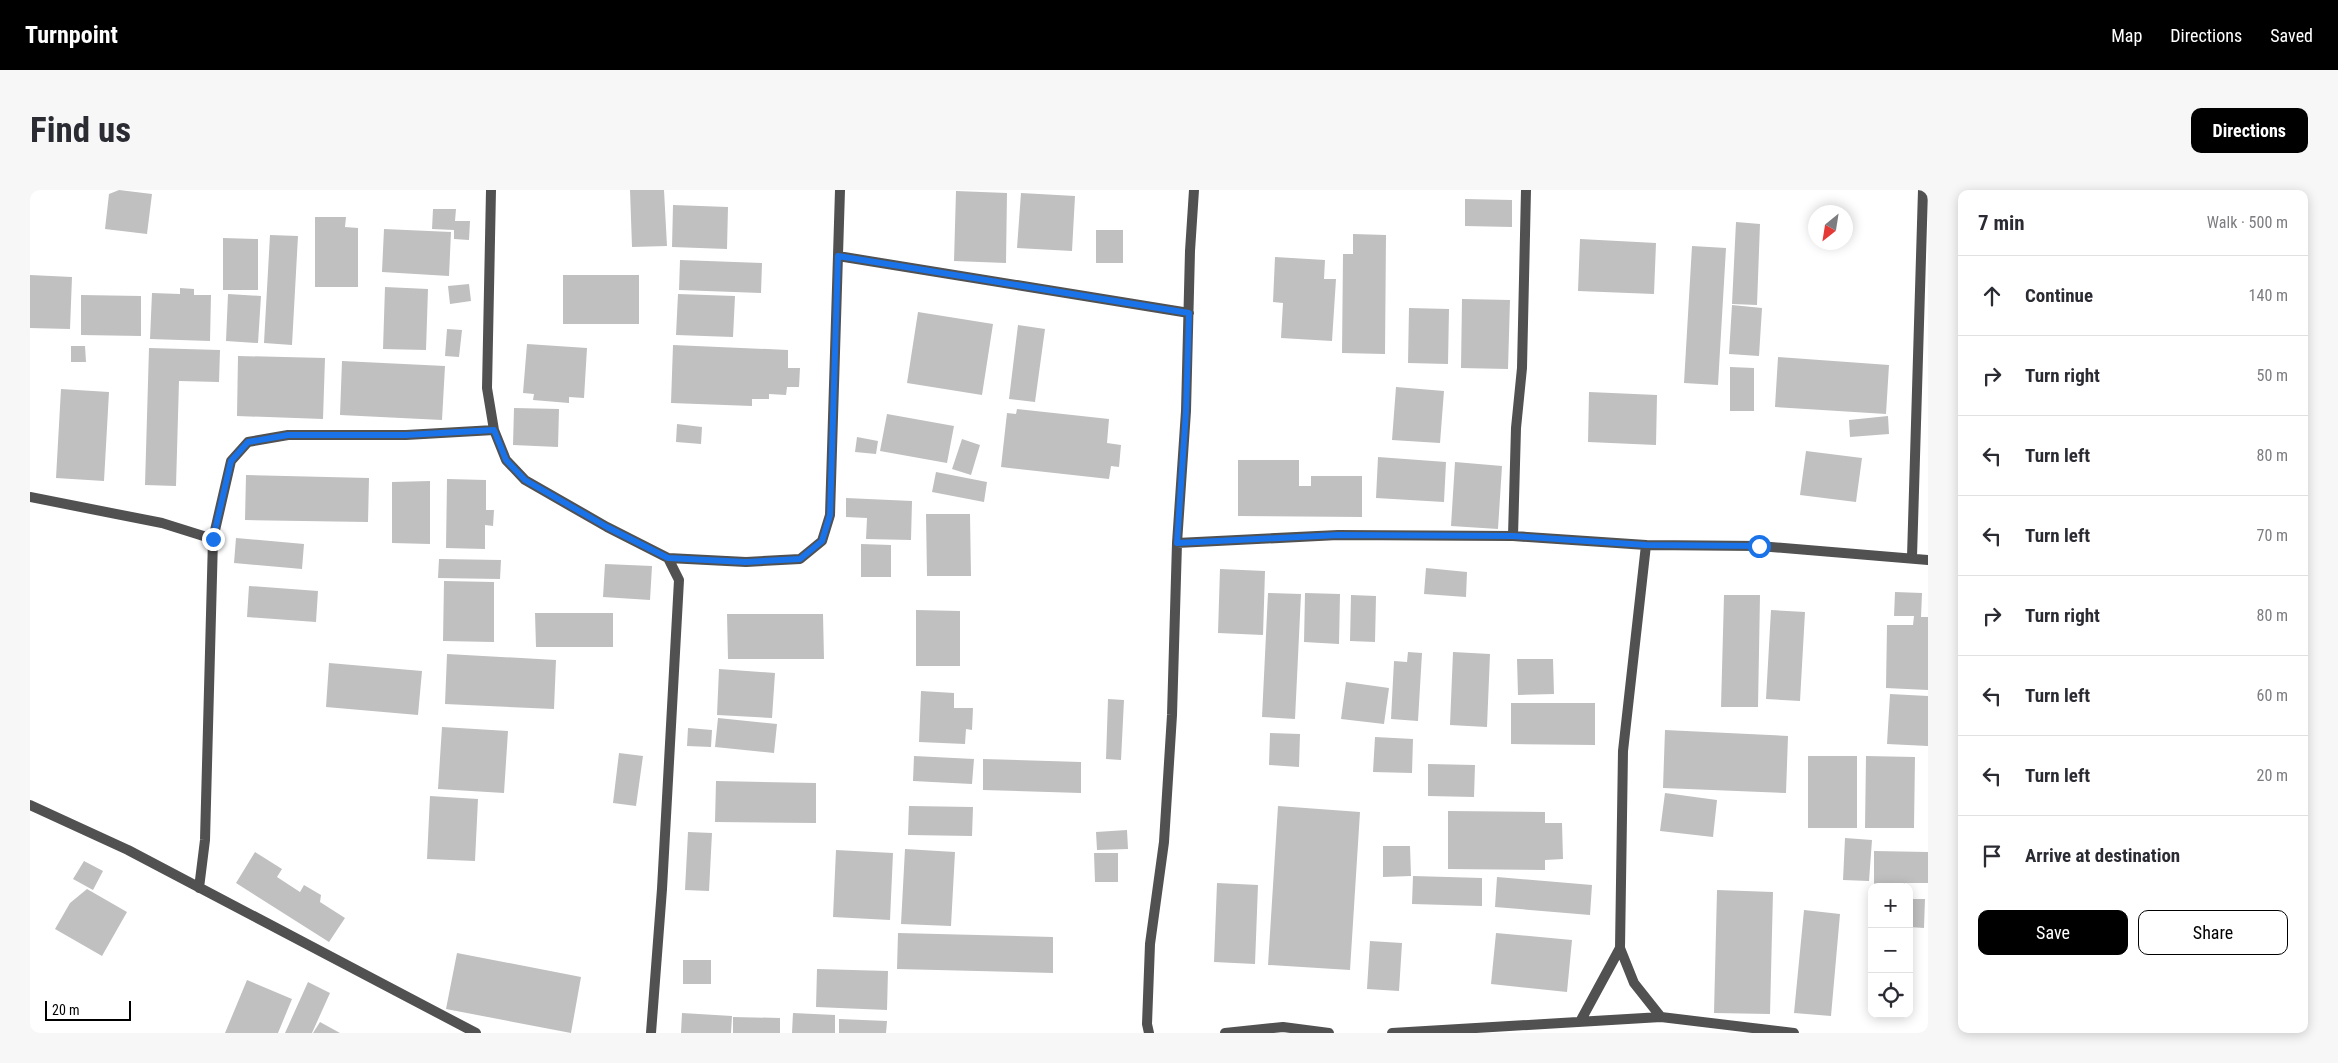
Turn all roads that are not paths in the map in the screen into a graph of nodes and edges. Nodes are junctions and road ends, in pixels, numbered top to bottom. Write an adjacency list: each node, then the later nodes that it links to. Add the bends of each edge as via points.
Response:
1 (490, 190): 8 (street, via 487,388)
2 (840, 190): 6 (street)
3 (1194, 190): 7 (street)
4 (1526, 190): 10 (street, via 1522,368 1516,428)
5 (1923, 190): 14 (street)
6 (838, 256): 7 (street); 15 (street, via 830,515 822,541 800,559 746,562)
7 (1189, 313): 12 (street)
8 (494, 430): 11 (street, via 406,435 288,435 248,442 231,461); 15 (street, via 506,460 525,480)
9 (30, 497): 11 (street, via 162,523)
10 (1513, 536): 12 (street, via 1338,535); 13 (street)
11 (213, 539): 18 (street, via 205,840)
12 (1177, 543): 24 (street, via 1172,715 1164,842 1150,944)
13 (1646, 545): 14 (street, via 1759,546); 19 (street, via 1623,752)
14 (1912, 557): 16 (street)
15 (668, 558): 23 (street, via 679,580)
16 (1928, 560)
17 (30, 805): 18 (street, via 128,850)
18 (199, 888): 22 (street)
19 (1620, 948): 20 (street, via 1634,984); 21 (street)
20 (1661, 1016): 21 (street); 28 (street)
21 (1581, 1020): 27 (street)
22 (476, 1033)
23 (651, 1033)
24 (1149, 1033)
25 (1225, 1033): 26 (street, via 1283,1027)
26 (1329, 1033)
27 (1392, 1033)
28 (1794, 1033)

